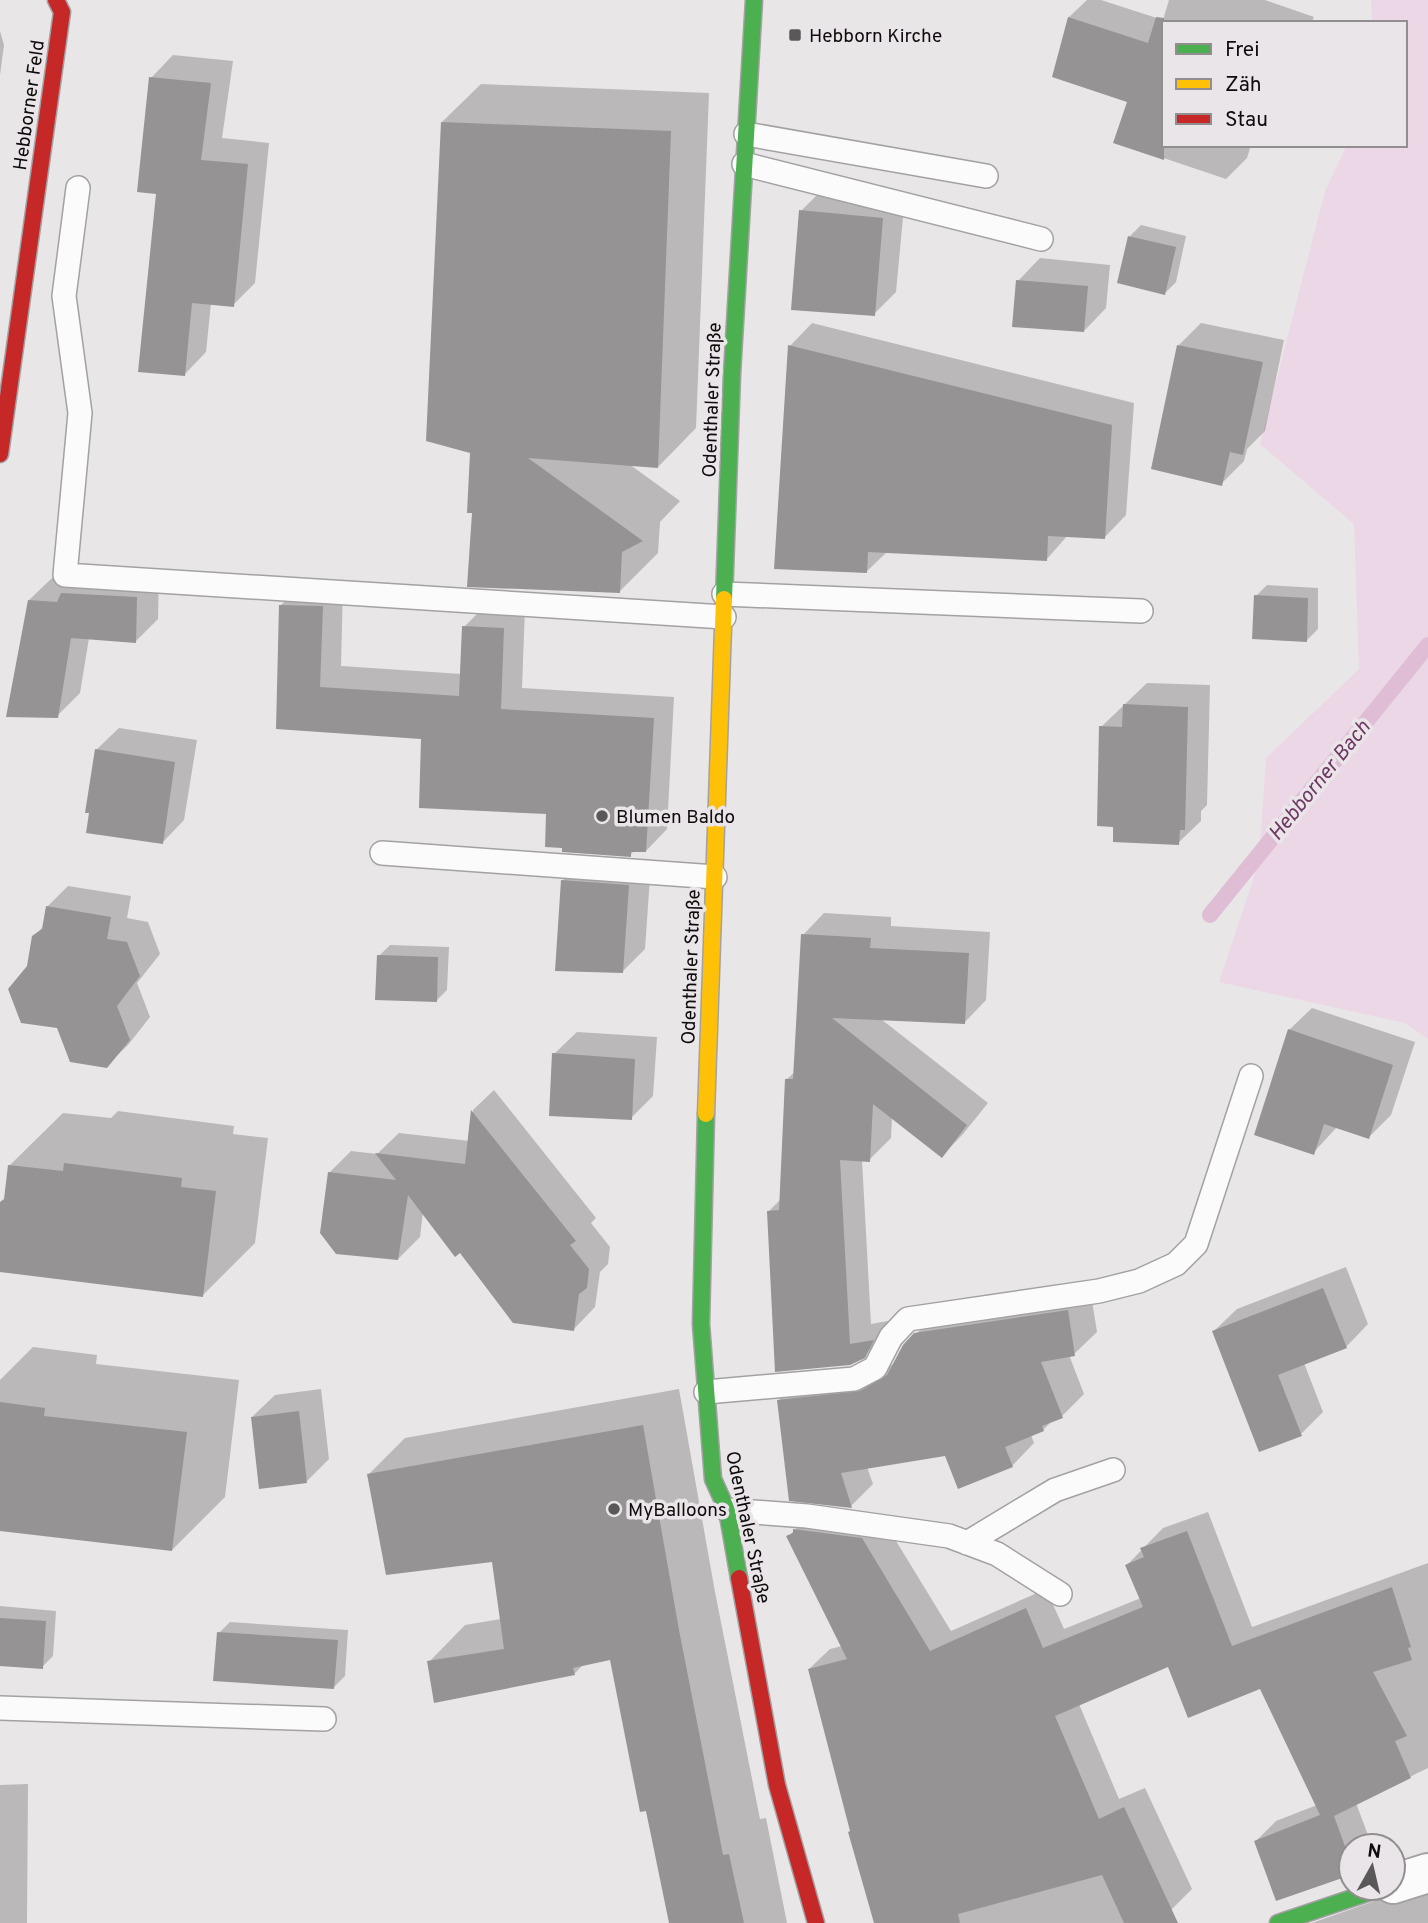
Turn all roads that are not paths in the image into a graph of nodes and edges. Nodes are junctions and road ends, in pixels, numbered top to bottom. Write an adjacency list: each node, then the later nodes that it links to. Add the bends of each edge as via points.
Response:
1 (754, 0): 3 (main road, Odenthaler Straße)
2 (59, 6): 8 (main road, Hebborner Feld)
3 (746, 134): 4 (main road, Odenthaler Straße); 5 (lane)
4 (744, 164): 7 (lane); 9 (main road, Odenthaler Straße)
5 (986, 176)
6 (78, 188): 9 (lane, via 64,296 80,413 65,575)
7 (1041, 239)
8 (0, 454)
9 (724, 606): 10 (lane); 12 (main road, Odenthaler Straße)
10 (1141, 611)
11 (382, 852): 12 (lane)
12 (715, 877): 14 (main road, Odenthaler Straße, via 702,1240)
13 (1251, 1076): 14 (lane, via 1196,1244 1176,1264 1139,1281 1099,1291 908,1319 891,1337 875,1368 854,1379)
14 (705, 1392): 16 (main road, Odenthaler Straße, via 713,1479)
15 (1113, 1470): 17 (lane, via 1055,1490)
16 (727, 1510): 17 (lane, via 820,1517 949,1536); 24 (main road, Odenthaler Straße, via 777,1785)
17 (967, 1543): 18 (lane, via 997,1554)
18 (1060, 1594)
19 (0, 1707): 20 (lane)
20 (324, 1719)
21 (1428, 1873): 22 (street)
22 (1407, 1880)
23 (1340, 1902): 25 (main road)
24 (816, 1923)
25 (1278, 1923)

